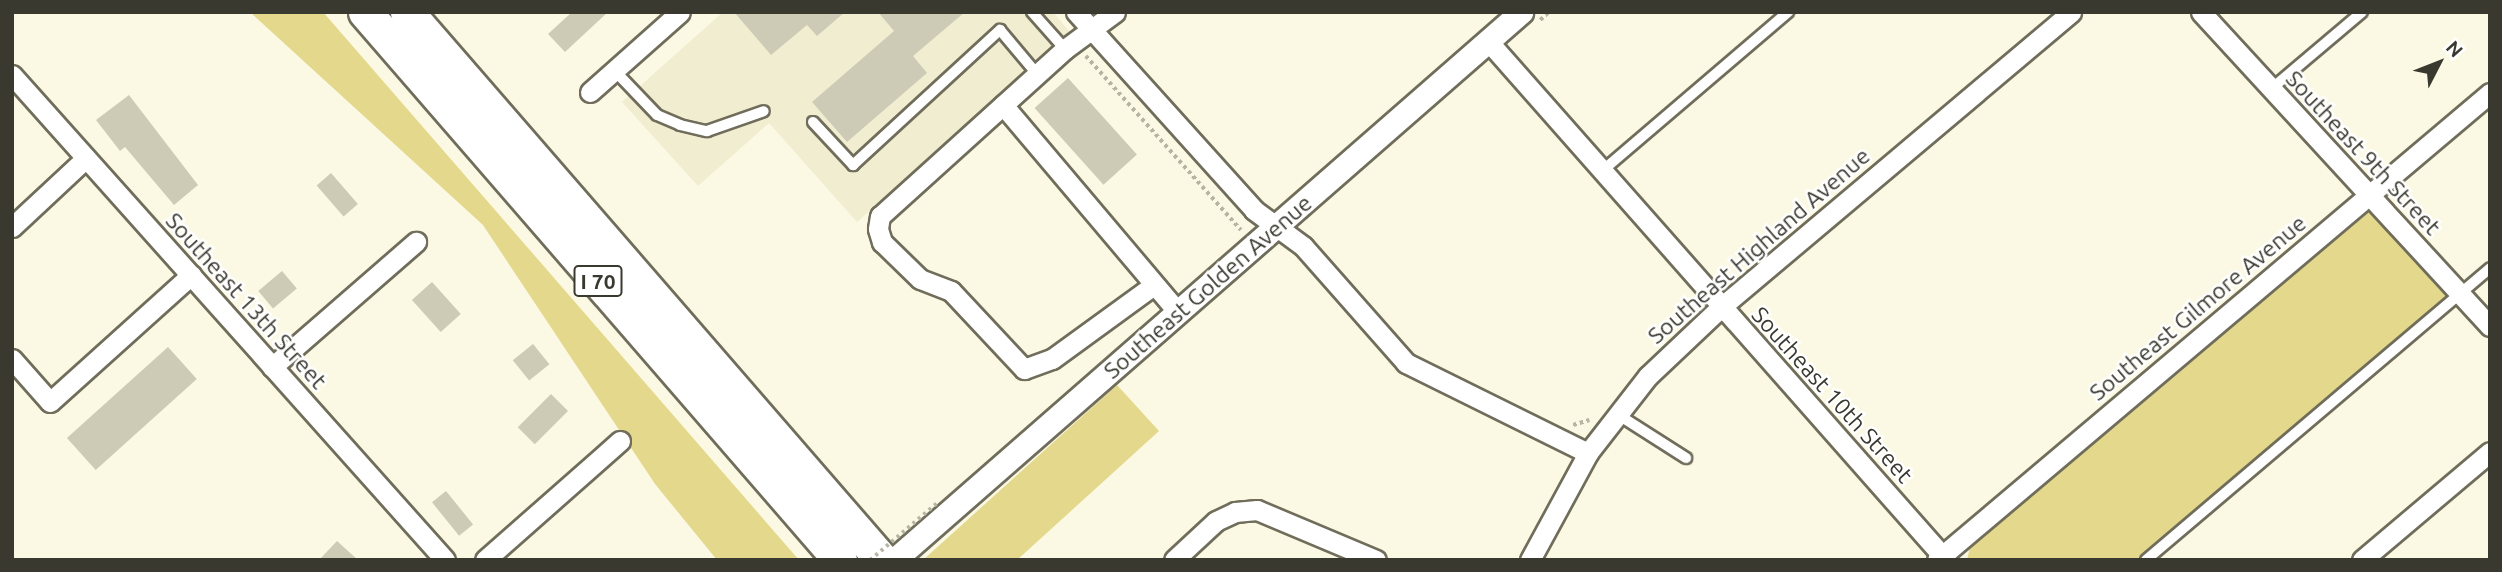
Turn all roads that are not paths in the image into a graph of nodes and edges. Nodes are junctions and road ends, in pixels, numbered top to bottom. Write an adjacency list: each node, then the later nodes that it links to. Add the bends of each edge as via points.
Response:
1 (365, 12): 49 (highway, I 70)
2 (407, 12): 28 (highway, I 70)
3 (434, 12): 28 (highway)
4 (680, 12): 16 (street)
5 (1032, 12): 15 (lane)
6 (1076, 12): 13 (street)
7 (1115, 12): 13 (street)
8 (1788, 12): 26 (lane)
9 (2071, 12): 36 (street, Southeast Highland Avenue)
10 (2201, 12): 19 (street, Southeast 9th Street)
11 (2362, 12): 19 (lane)
12 (1525, 21): 14 (street, Southeast Golden Avenue)
13 (1093, 31): 15 (street); 30 (street, via 1254,211)
14 (1488, 41): 26 (street, Southeast 10th Street); 30 (street, Southeast Golden Avenue)
15 (1065, 49): 17 (street)
16 (614, 71): 20 (street); 23 (lane, via 657,115 680,124 707,131)
17 (1037, 74): 22 (street); 24 (lane, via 1000,30 853,164)
18 (12, 75): 25 (street, Southeast 13th Street)
19 (2271, 89): 27 (street, Southeast 9th Street)
20 (590, 92)
21 (2490, 93): 27 (street, Southeast Gilmore Avenue)
22 (1003, 105): 34 (street); 34 (street, via 880,216 882,242 920,279 951,291 1024,369 1052,359)
23 (764, 111)
24 (813, 122)
25 (86, 158): 29 (street); 33 (street, Southeast 13th Street)
26 (1602, 171): 36 (street, Southeast 10th Street)
27 (2368, 195): 35 (street, Southeast 9th Street); 46 (street, Southeast Gilmore Avenue)
28 (575, 206): 50 (highway, I 70)
29 (12, 227)
30 (1276, 228): 37 (street, Southeast Golden Avenue); 43 (street, via 1303,246 1406,363)
31 (416, 242): 40 (street)
32 (2490, 268): 35 (lane)
33 (191, 275): 39 (street, via 50,402); 40 (street, Southeast 13th Street)
34 (1154, 285): 37 (street)
35 (2459, 293): 38 (street, Southeast 9th Street); 55 (lane)
36 (1720, 308): 41 (street, Southeast Highland Avenue); 46 (street, Southeast 10th Street)
37 (1179, 313): 51 (street, Southeast Golden Avenue, via 942,508)
38 (2490, 326)
39 (12, 359)
40 (272, 367): 47 (street, Southeast 13th Street)
41 (1616, 414): 43 (street, Southeast Highland Avenue); 45 (lane)
42 (620, 441): 48 (street)
43 (1588, 453): 54 (street, Southeast Highland Avenue)
44 (2490, 453): 56 (street)
45 (1686, 458)
46 (1942, 558)
47 (444, 560)
48 (485, 560)
49 (840, 560)
50 (882, 560)
51 (894, 560)
52 (1174, 560): 53 (street, via 1216,521 1235,512 1257,510)
53 (1376, 560)
54 (1530, 560)
55 (2146, 560)
56 (2362, 560)

